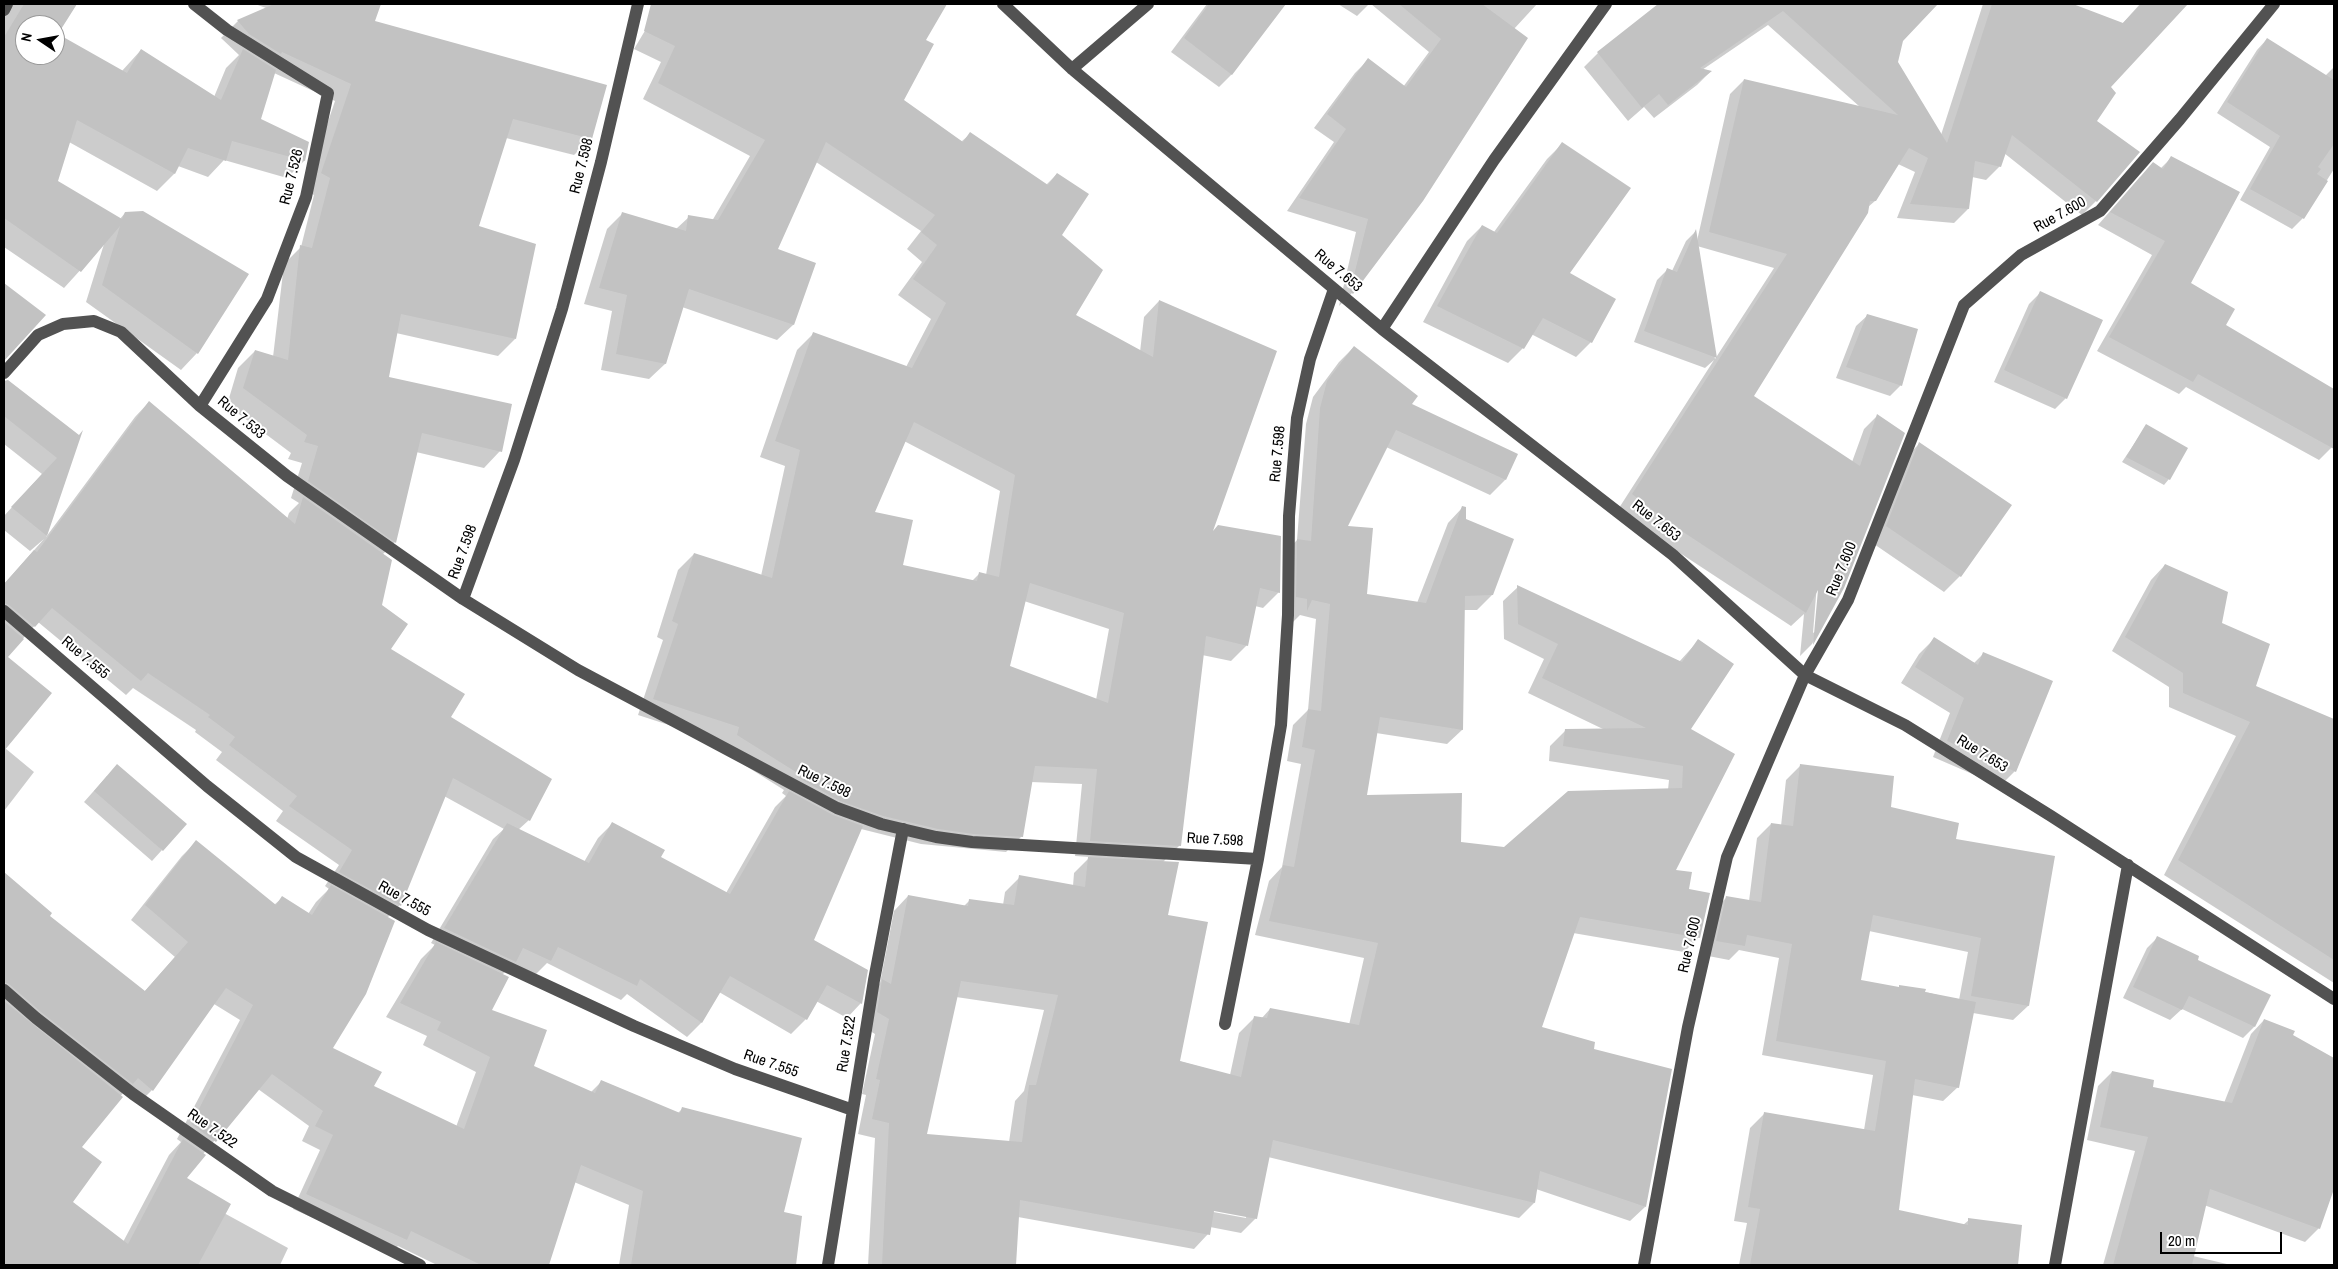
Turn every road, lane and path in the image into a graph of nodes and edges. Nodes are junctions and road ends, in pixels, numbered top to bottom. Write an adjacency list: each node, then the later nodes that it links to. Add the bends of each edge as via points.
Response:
1 (7, 4): 8 (street)
2 (194, 4): 13 (street, Rue 7.526, via 227,30 328,93 306,197 267,300)
3 (638, 4): 14 (street, Rue 7.598, via 562,309 514,460)
4 (1003, 4): 9 (street, Rue 7.653)
5 (1148, 4): 9 (street)
6 (1606, 4): 11 (street, via 1494,160)
7 (2274, 4): 16 (street, Rue 7.600, via 2100,211 2021,255 1964,305 1848,600)
8 (4, 10)
9 (1072, 69): 10 (street, Rue 7.653)
10 (1334, 289): 11 (street, Rue 7.653); 18 (street, Rue 7.598, via 1310,359 1297,418 1289,516 1288,615 1281,725)
11 (1382, 329): 16 (street, Rue 7.653, via 1673,555)
12 (4, 373): 13 (street, Rue 7.533, via 38,335 63,324 94,321 121,332)
13 (200, 406): 14 (street, Rue 7.533, via 286,476)
14 (463, 599): 17 (street, Rue 7.598, via 578,670 773,776 837,808)
15 (4, 611): 23 (street, Rue 7.555, via 207,786 296,857 428,930 634,1026 735,1069)
16 (1805, 675): 19 (street, Rue 7.653, via 1905,725); 26 (street, Rue 7.600, via 1727,857 1688,1026)
17 (903, 829): 18 (street, Rue 7.598, via 936,838 972,842); 23 (street, Rue 7.522)
18 (1258, 859): 22 (street)
19 (2128, 866): 21 (street, Rue 7.653); 27 (street)
20 (4, 990): 24 (street, Rue 7.522, via 133,1094 272,1191)
21 (2334, 999)
22 (1225, 1024)
23 (853, 1110): 25 (street, Rue 7.522)
24 (420, 1265)
25 (828, 1265)
26 (1644, 1265)
27 (2055, 1265)

